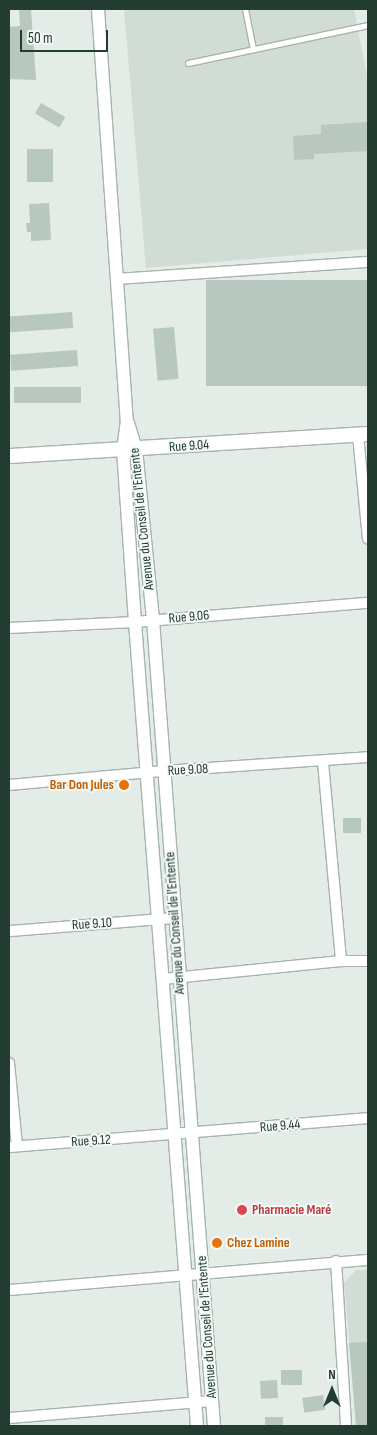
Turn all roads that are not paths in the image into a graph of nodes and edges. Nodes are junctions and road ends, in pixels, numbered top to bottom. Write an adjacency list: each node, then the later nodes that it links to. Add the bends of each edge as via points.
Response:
1 (98, 9): 7 (street, Avenue du Conseil de l'Entente)
2 (245, 9): 4 (lane)
3 (368, 25): 4 (lane)
4 (253, 49): 5 (lane)
5 (188, 63)
6 (368, 262): 7 (street)
7 (118, 279): 9 (street, Avenue du Conseil de l'Entente)
8 (363, 435): 9 (main road, Rue 9.04); 11 (street)
9 (130, 450): 10 (main road, Rue 9.04); 13 (street, Avenue du Conseil de l'Entente); 14 (street, Avenue du Conseil de l'Entente)
10 (9, 456)
11 (368, 539)
12 (368, 603): 13 (street, Rue 9.06)
13 (153, 620): 14 (street, Rue 9.06); 18 (street, Avenue du Conseil de l'Entente)
14 (134, 622): 15 (street, Rue 9.06); 19 (street, Avenue du Conseil de l'Entente)
15 (9, 628)
16 (368, 757): 17 (street, Rue 9.08)
17 (322, 762): 18 (street, Rue 9.08); 24 (street)
18 (164, 771): 19 (street, Rue 9.08); 21 (street, Avenue du Conseil de l'Entente)
19 (148, 772): 20 (street, Rue 9.08); 22 (street, Avenue du Conseil de l'Entente)
20 (9, 784)
21 (175, 918): 22 (street, Rue 9.10); 26 (street, Avenue du Conseil de l'Entente)
22 (159, 920): 23 (street, Rue 9.10); 27 (street, Avenue du Conseil de l'Entente)
23 (9, 930)
24 (341, 961): 25 (street); 26 (street)
25 (368, 961)
26 (179, 977): 27 (street); 30 (street, Avenue du Conseil de l'Entente)
27 (163, 979): 31 (street, Avenue du Conseil de l'Entente)
28 (9, 1063): 32 (street)
29 (368, 1118): 30 (street, Rue 9.44)
30 (191, 1133): 31 (street, Rue 9.44); 35 (street, Avenue du Conseil de l'Entente)
31 (174, 1135): 32 (street, Rue 9.12); 36 (street, Avenue du Conseil de l'Entente)
32 (13, 1147)
33 (368, 1260): 34 (street)
34 (336, 1262): 35 (street); 43 (street)
35 (203, 1275): 36 (street); 38 (street, Avenue du Conseil de l'Entente)
36 (186, 1276): 37 (street); 39 (street, Avenue du Conseil de l'Entente)
37 (9, 1290)
38 (212, 1402): 39 (street); 42 (street, Avenue du Conseil de l'Entente)
39 (196, 1403): 40 (street); 41 (street, Avenue du Conseil de l'Entente)
40 (9, 1418)
41 (197, 1426)
42 (214, 1426)
43 (346, 1426)

